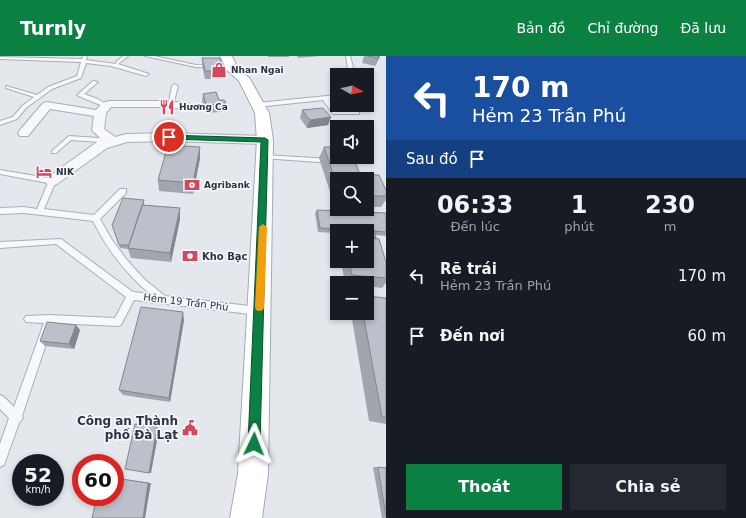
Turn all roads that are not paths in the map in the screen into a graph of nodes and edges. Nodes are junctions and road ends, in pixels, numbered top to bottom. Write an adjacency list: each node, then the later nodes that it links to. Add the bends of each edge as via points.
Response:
1 (126, 56): 7 (lane)
2 (147, 56): 8 (lane, via 196,66)
3 (348, 56): 9 (lane)
4 (7, 57): 5 (lane); 6 (lane)
5 (85, 57): 7 (lane); 14 (lane, via 79,77 50,88)
6 (0, 58)
7 (118, 63): 10 (lane, via 132,66)
8 (236, 66): 18 (main road)
9 (351, 68)
10 (146, 74)
11 (96, 82): 20 (lane, via 80,95 96,100)
12 (175, 86): 17 (lane)
13 (8, 87): 14 (lane)
14 (38, 97): 22 (lane, via 24,107 15,118)
15 (325, 98): 16 (lane); 18 (lane); 21 (lane, via 335,113)
16 (330, 98)
17 (170, 105): 19 (street); 20 (street, via 109,104)
18 (257, 105): 25 (main road, via 262,114)
19 (186, 106)
20 (103, 110): 23 (street, via 46,106); 24 (street, via 98,130)
21 (357, 114)
22 (0, 123)
23 (24, 133)
24 (113, 141): 25 (street, via 126,138 169,137); 26 (lane, via 69,138); 29 (street, via 102,145)
25 (265, 148): 27 (lane); 37 (main road)
26 (54, 152)
27 (330, 160)
28 (0, 172): 29 (lane)
29 (52, 181): 32 (lane)
30 (123, 190): 33 (lane)
31 (0, 211): 32 (lane)
32 (40, 212): 33 (lane)
33 (96, 218): 36 (lane, via 105,238 122,261 139,280)
34 (0, 245): 35 (lane, Hẻm 19 Trần Phú, via 58,241)
35 (131, 296): 36 (lane, Hẻm 19 Trần Phú); 39 (lane, via 118,322)
36 (162, 299): 37 (lane, Hẻm 19 Trần Phú)
37 (259, 311): 43 (main road)
38 (30, 319): 39 (lane)
39 (50, 319): 41 (lane)
40 (0, 401): 41 (lane)
41 (17, 418): 42 (lane)
42 (0, 461)
43 (253, 474): 44 (main road); 45 (main road)
44 (246, 518)
45 (257, 518)

